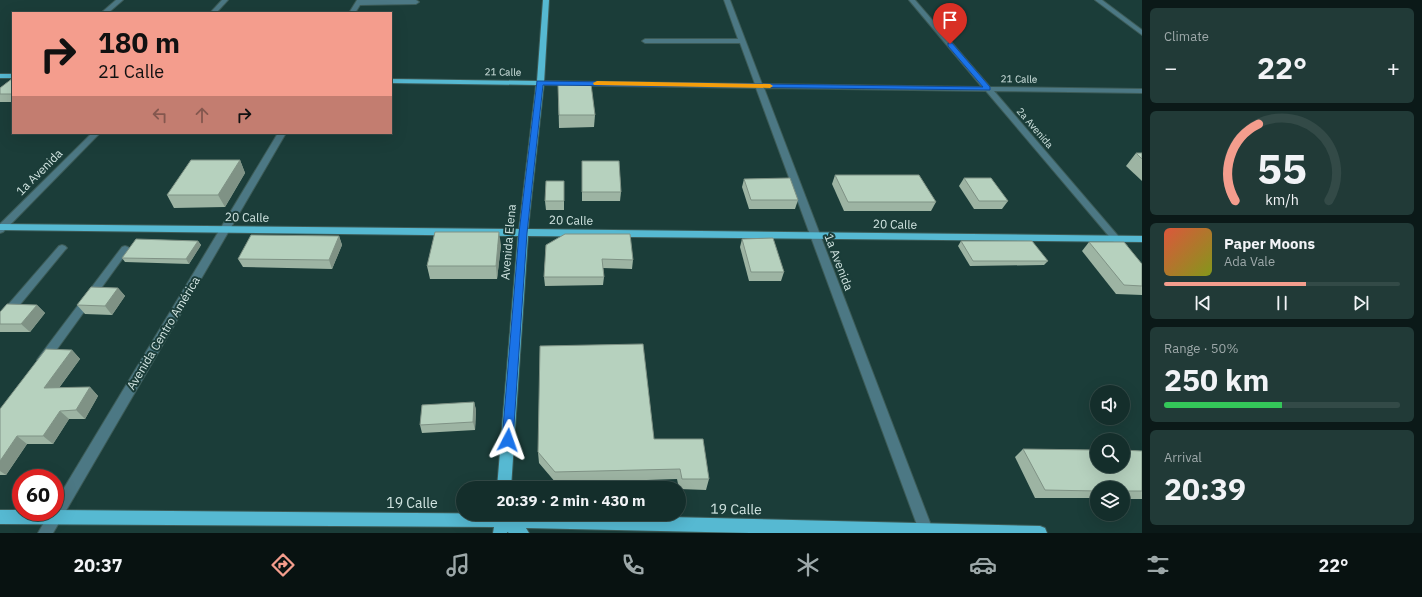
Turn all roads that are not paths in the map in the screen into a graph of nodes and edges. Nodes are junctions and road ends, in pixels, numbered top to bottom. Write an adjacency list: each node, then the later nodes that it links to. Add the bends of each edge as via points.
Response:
1 (120, 0): 9 (street)
2 (225, 0): 10 (street)
3 (546, 0): 18 (main road, Avenida Elena)
4 (727, 0): 14 (street, 1a Avenida)
5 (912, 0): 20 (street, 2a Avenida)
6 (1098, 0): 12 (street)
7 (359, 1): 8 (street); 11 (street)
8 (416, 2)
9 (105, 12)
10 (213, 12)
11 (353, 12)
12 (1142, 33)
13 (645, 41): 14 (street)
14 (742, 41): 19 (street, 1a Avenida)
15 (0, 76): 16 (main road)
16 (12, 76)
17 (392, 81): 18 (main road, 21 Calle)
18 (540, 83): 19 (street, 21 Calle); 26 (main road, Avenida Elena)
19 (759, 86): 20 (street, 21 Calle); 27 (street, 1a Avenida)
20 (988, 89): 21 (street, 21 Calle); 28 (street, 2a Avenida)
21 (1142, 91)
22 (95, 134): 24 (street, 1a Avenida)
23 (281, 134): 25 (street, Avenida Centro América)
24 (1, 228): 25 (main road, 20 Calle)
25 (225, 229): 26 (main road, 20 Calle); 36 (street, Avenida Centro América)
26 (523, 233): 27 (main road, 20 Calle); 35 (main road, Avenida Elena)
27 (815, 236): 28 (main road, 20 Calle); 42 (street, 1a Avenida)
28 (1116, 239): 29 (main road, 20 Calle); 32 (street, 2a Avenida)
29 (1142, 239)
30 (62, 248): 33 (street)
31 (125, 249): 34 (street)
32 (1126, 251)
33 (0, 322)
34 (37, 368)
35 (505, 481)
36 (64, 500)
37 (0, 517): 38 (main road, 19 Calle)
38 (12, 517)
39 (64, 517): 41 (main road, 19 Calle)
40 (52, 521): 43 (street, Avenida Centro América)
41 (501, 522): 42 (main road, 19 Calle); 44 (main road)
42 (927, 532): 45 (main road, 19 Calle)
43 (45, 533)
44 (522, 533)
45 (1040, 533)

